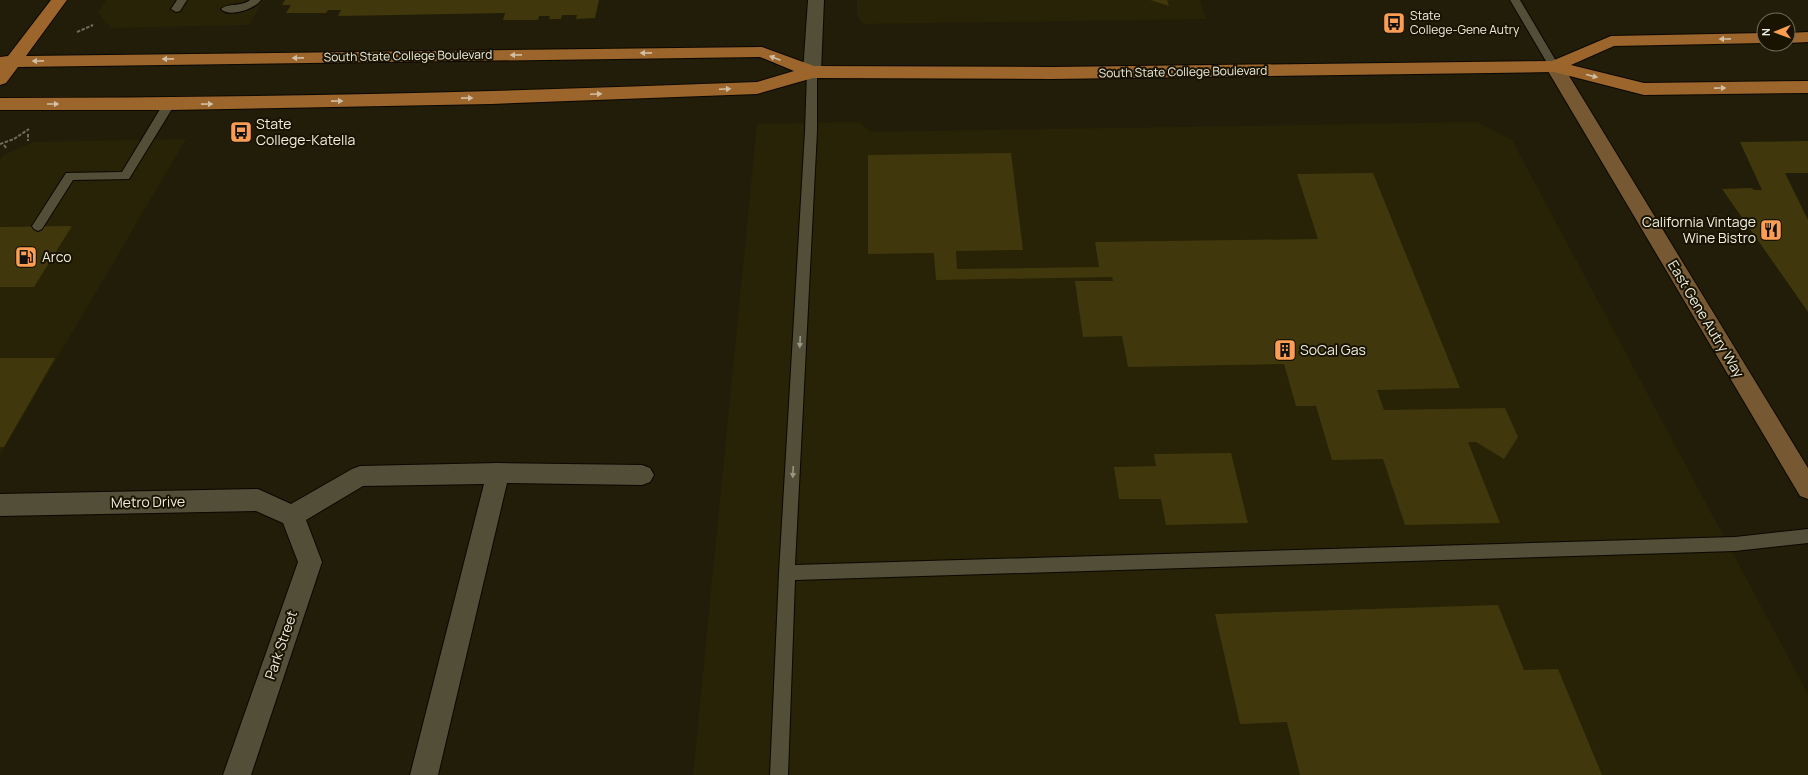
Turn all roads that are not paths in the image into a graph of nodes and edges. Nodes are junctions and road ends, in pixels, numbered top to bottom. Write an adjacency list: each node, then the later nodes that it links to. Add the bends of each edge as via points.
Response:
1 (59, 0): 11 (main road)
2 (182, 0): 6 (lane)
3 (256, 0): 7 (lane, via 243,8)
4 (816, 0): 13 (street)
5 (1515, 0): 12 (lane)
6 (176, 9)
7 (226, 9)
8 (1808, 37): 10 (main road)
9 (1756, 38): 12 (main road, South State College Boulevard, one-way to 12, via 1611,41)
10 (1796, 38)
11 (6, 61): 13 (main road, South State College Boulevard, one-way to 11, via 762,52); 14 (main road)
12 (1554, 66): 13 (main road, South State College Boulevard, via 1051,73); 15 (main road, South State College Boulevard, one-way to 15, via 1644,89); 21 (street, East Gene Autry Way)
13 (812, 72): 17 (main road, South State College Boulevard, one-way to 13, via 491,98 757,88); 25 (lane, one-way to 25)
14 (0, 79)
15 (1808, 87)
16 (0, 104): 17 (main road, South State College Boulevard, one-way to 17)
17 (168, 104): 18 (lane, via 126,176 70,176)
18 (38, 226)
19 (498, 473): 20 (street); 23 (street, via 360,476); 27 (street)
20 (642, 475)
21 (1808, 489)
22 (0, 505): 23 (street, Metro Drive, via 258,500)
23 (292, 516): 26 (street, Park Street, via 310,562)
24 (1808, 536): 25 (lane, via 1735,544)
25 (788, 573): 28 (lane)
26 (236, 775)
27 (424, 775)
28 (779, 775)

